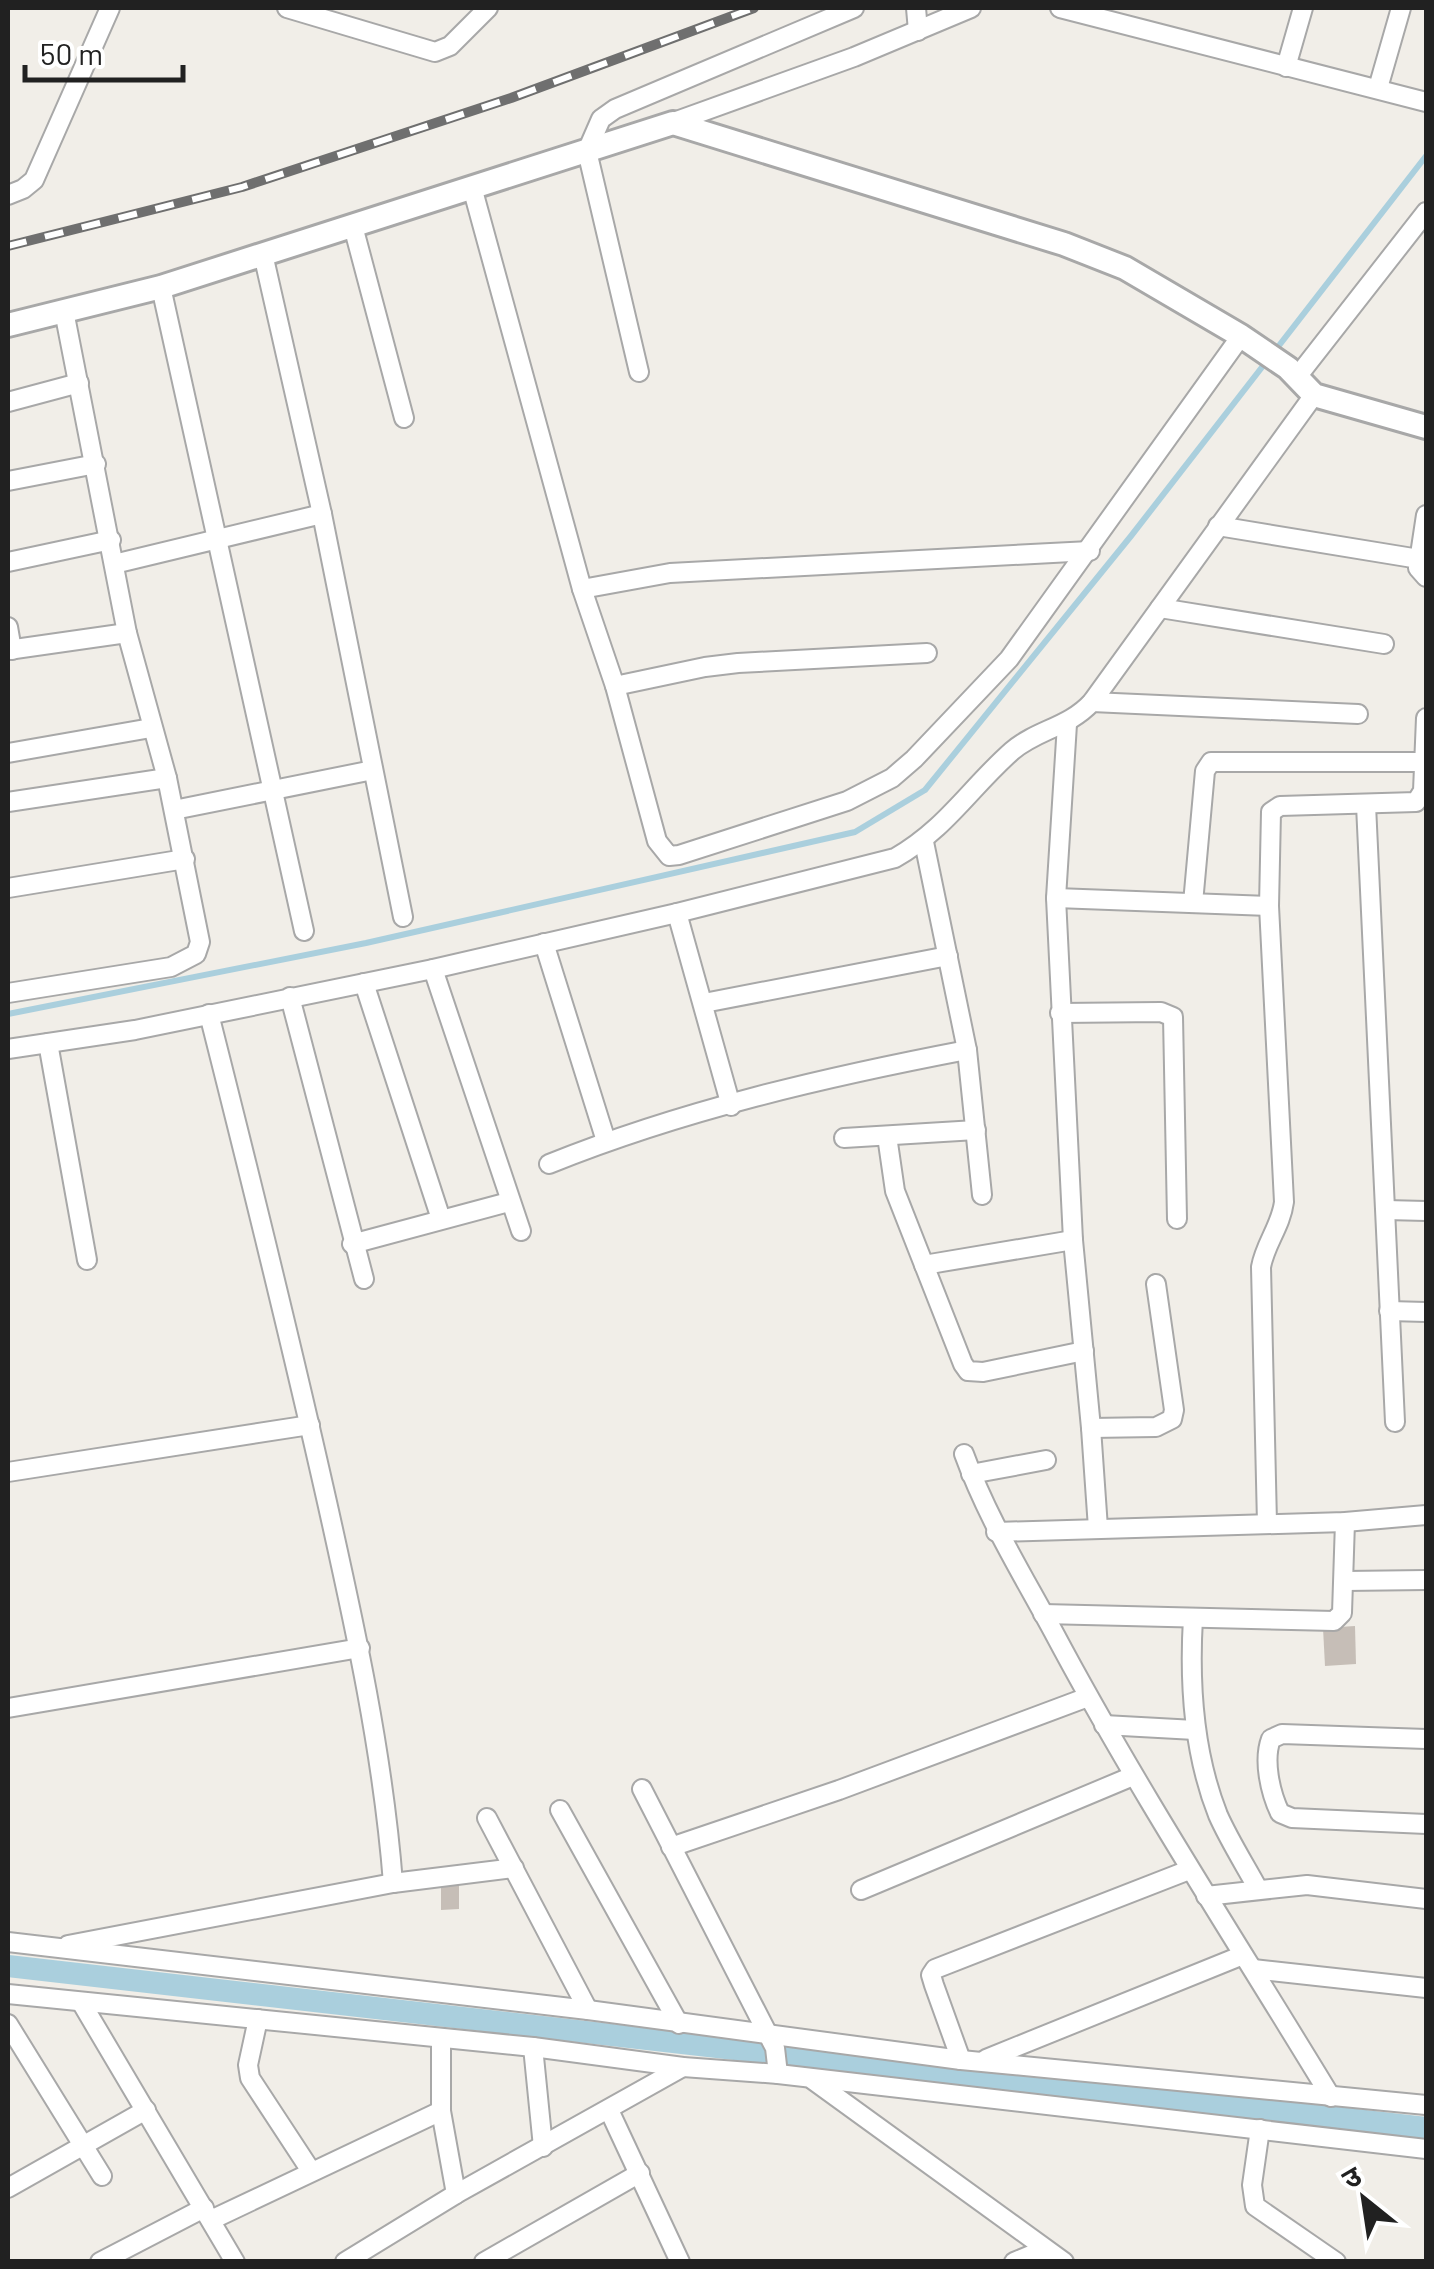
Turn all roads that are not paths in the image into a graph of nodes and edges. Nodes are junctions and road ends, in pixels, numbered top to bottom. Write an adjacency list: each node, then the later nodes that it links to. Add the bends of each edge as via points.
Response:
1 (110, 8): 19 (street, via 34,180)
2 (287, 8): 3 (street, via 435,52)
3 (488, 8)
4 (854, 8): 17 (street, via 615,109 601,119)
5 (916, 8): 12 (street)
6 (971, 8): 12 (street)
7 (1060, 8): 11 (street)
8 (1119, 8): 11 (street)
9 (1302, 8): 13 (street)
10 (1401, 8): 14 (street)
11 (1096, 17): 13 (street)
12 (918, 31): 16 (street)
13 (1286, 67): 14 (street)
14 (1378, 88): 15 (street)
15 (1426, 102)
16 (662, 127): 17 (street); 26 (street, via 672,123 1064,244 1126,268)
17 (587, 151): 18 (street); 27 (street)
18 (472, 188): 21 (street); 45 (street)
19 (8, 195)
20 (1426, 212): 28 (street)
21 (352, 226): 22 (street); 32 (street)
22 (263, 254): 23 (street); 36 (street)
23 (161, 288): 24 (street); 39 (street)
24 (64, 311): 25 (street); 29 (street)
25 (8, 325)
26 (1249, 342): 28 (street); 41 (street)
27 (639, 372)
28 (1293, 372): 30 (street)
29 (80, 383): 31 (street); 34 (street)
30 (1314, 395): 33 (street); 38 (street)
31 (8, 402)
32 (404, 418)
33 (1426, 426)
34 (96, 464): 35 (street); 40 (street)
35 (8, 482)
36 (322, 514): 39 (street); 60 (street)
37 (1426, 515): 44 (street)
38 (1218, 526): 44 (street); 46 (street)
39 (218, 537): 43 (street); 62 (street)
40 (110, 540): 42 (street); 43 (street)
41 (1090, 550): 45 (street, via 670,573); 52 (street, via 1010,659 892,778 847,802 678,855 662,852 657,841)
42 (8, 562)
43 (114, 564): 48 (street)
44 (1423, 568)
45 (582, 589): 52 (street)
46 (1160, 608): 49 (street); 53 (street)
47 (8, 627): 50 (street)
48 (127, 634): 50 (street); 57 (street)
49 (1384, 644)
50 (10, 650)
51 (926, 653): 52 (street, via 706,666)
52 (615, 686)
53 (1092, 702): 54 (street); 56 (street)
54 (1358, 714)
55 (1426, 718): 59 (street)
56 (1067, 724): 66 (street, via 1011,752); 69 (street)
57 (151, 728): 58 (street); 61 (street)
58 (8, 753)
59 (1426, 762): 64 (street, via 1416,802); 70 (street, via 1211,762)
60 (373, 770): 62 (street); 73 (street)
61 (167, 778): 63 (street); 65 (street)
62 (272, 792): 65 (street); 74 (street)
63 (8, 802)
64 (1366, 805): 71 (street, via 1274,808); 95 (street)
65 (174, 810): 67 (street)
66 (924, 842): 72 (street, via 874,866); 76 (street)
67 (185, 859): 68 (street); 79 (street, via 200,942 196,954 171,968)
68 (8, 888)
69 (1056, 898): 70 (street); 82 (street)
70 (1194, 904): 71 (street)
71 (1269, 906): 118 (street, via 1284,1202 1261,1267)
72 (678, 914): 75 (street); 81 (street)
73 (403, 917)
74 (304, 931)
75 (544, 943): 77 (street); 91 (street)
76 (948, 956): 81 (street); 86 (street)
77 (432, 969): 78 (street); 94 (street)
78 (364, 983): 80 (street); 97 (street)
79 (8, 993)
80 (290, 998): 83 (street); 101 (street)
81 (704, 1003): 87 (street)
82 (1060, 1013): 98 (street, via 1173,1016); 100 (street)
83 (209, 1014): 84 (street); 110 (street)
84 (48, 1043): 85 (street); 102 (street)
85 (8, 1049)
86 (967, 1050): 87 (street, via 818,1079); 88 (street)
87 (731, 1106): 91 (street)
88 (976, 1130): 89 (street); 93 (street)
89 (887, 1136): 90 (street); 103 (street, via 896,1192)
90 (844, 1138)
91 (606, 1141): 92 (street)
92 (550, 1164)
93 (982, 1195)
94 (509, 1202): 97 (street); 99 (street)
95 (1386, 1210): 96 (street); 106 (street)
96 (1426, 1211)
97 (442, 1219): 101 (street)
98 (1177, 1219)
99 (520, 1231)
100 (1073, 1240): 103 (street); 108 (street)
101 (352, 1244): 104 (street)
102 (87, 1260)
103 (924, 1265): 108 (street, via 968,1371)
104 (364, 1279)
105 (1156, 1284): 111 (street, via 1172,1419 1156,1427)
106 (1389, 1311): 107 (street); 109 (street)
107 (1426, 1312)
108 (1084, 1351): 111 (street)
109 (1395, 1422)
110 (310, 1425): 114 (street); 125 (street)
111 (1090, 1428): 119 (street)
112 (964, 1454): 115 (street)
113 (1046, 1460): 115 (street)
114 (8, 1472)
115 (972, 1474): 120 (street)
116 (1426, 1515): 117 (street)
117 (1346, 1522): 118 (street); 122 (street)
118 (1267, 1523): 119 (street)
119 (1098, 1528): 120 (street)
120 (996, 1532): 123 (street)
121 (1426, 1580): 122 (street)
122 (1345, 1581): 124 (street, via 1342,1613 1334,1622)
123 (1043, 1614): 124 (street); 126 (street)
124 (1193, 1618): 129 (street)
125 (360, 1648): 127 (street); 139 (street)
126 (1088, 1697): 128 (street); 136 (street)
127 (8, 1708)
128 (1104, 1726): 129 (street); 131 (street)
129 (1196, 1730): 140 (street, via 1218,1815)
130 (1426, 1739): 135 (street, via 1282,1734 1268,1749 1280,1813)
131 (1133, 1776): 138 (street); 141 (street)
132 (642, 1789): 136 (street)
133 (560, 1810): 153 (street)
134 (487, 1818): 137 (street)
135 (1426, 1824)
136 (671, 1848): 156 (street)
137 (514, 1868): 139 (street); 150 (street)
138 (1188, 1870): 142 (street); 157 (street, via 935,1969 931,1975)
139 (393, 1883): 145 (street)
140 (1258, 1889): 142 (street); 143 (street, via 1327,1886)
141 (862, 1890)
142 (1206, 1896): 146 (street)
143 (1426, 1899)
144 (8, 1942): 145 (street)
145 (52, 1948): 150 (street)
146 (1248, 1962): 147 (street); 158 (street); 161 (street)
147 (1426, 1988)
148 (8, 1994): 149 (street)
149 (81, 2002): 151 (street); 163 (street)
150 (588, 2010): 153 (street)
151 (258, 2020): 154 (street); 170 (street, via 250,2078)
152 (8, 2024): 167 (street)
153 (679, 2024): 156 (street)
154 (441, 2038): 155 (street); 164 (street)
155 (533, 2047): 159 (street); 168 (street)
156 (775, 2055): 157 (street); 159 (street); 160 (street)
157 (961, 2060): 158 (street)
158 (981, 2062): 161 (street)
159 (683, 2067): 165 (street)
160 (810, 2078): 166 (street); 176 (street)
161 (1331, 2097): 162 (street)
162 (1426, 2105)
163 (146, 2110): 167 (street); 175 (street)
164 (441, 2110): 170 (street); 174 (street)
165 (609, 2110): 168 (street); 171 (street)
166 (1260, 2129): 169 (street); 184 (street, via 1254,2206)
167 (83, 2146): 172 (street); 173 (street)
168 (543, 2147): 174 (street)
169 (1426, 2149)
170 (311, 2171): 175 (street)
171 (640, 2174): 180 (street); 181 (street)
172 (102, 2176)
173 (8, 2188)
174 (456, 2194): 179 (street)
175 (207, 2214): 177 (street); 178 (street)
176 (1044, 2249): 182 (street); 183 (street)
177 (100, 2262)
178 (235, 2262)
179 (345, 2262)
180 (484, 2262)
181 (680, 2262)
182 (1014, 2262)
183 (1064, 2262)
184 (1336, 2262)

